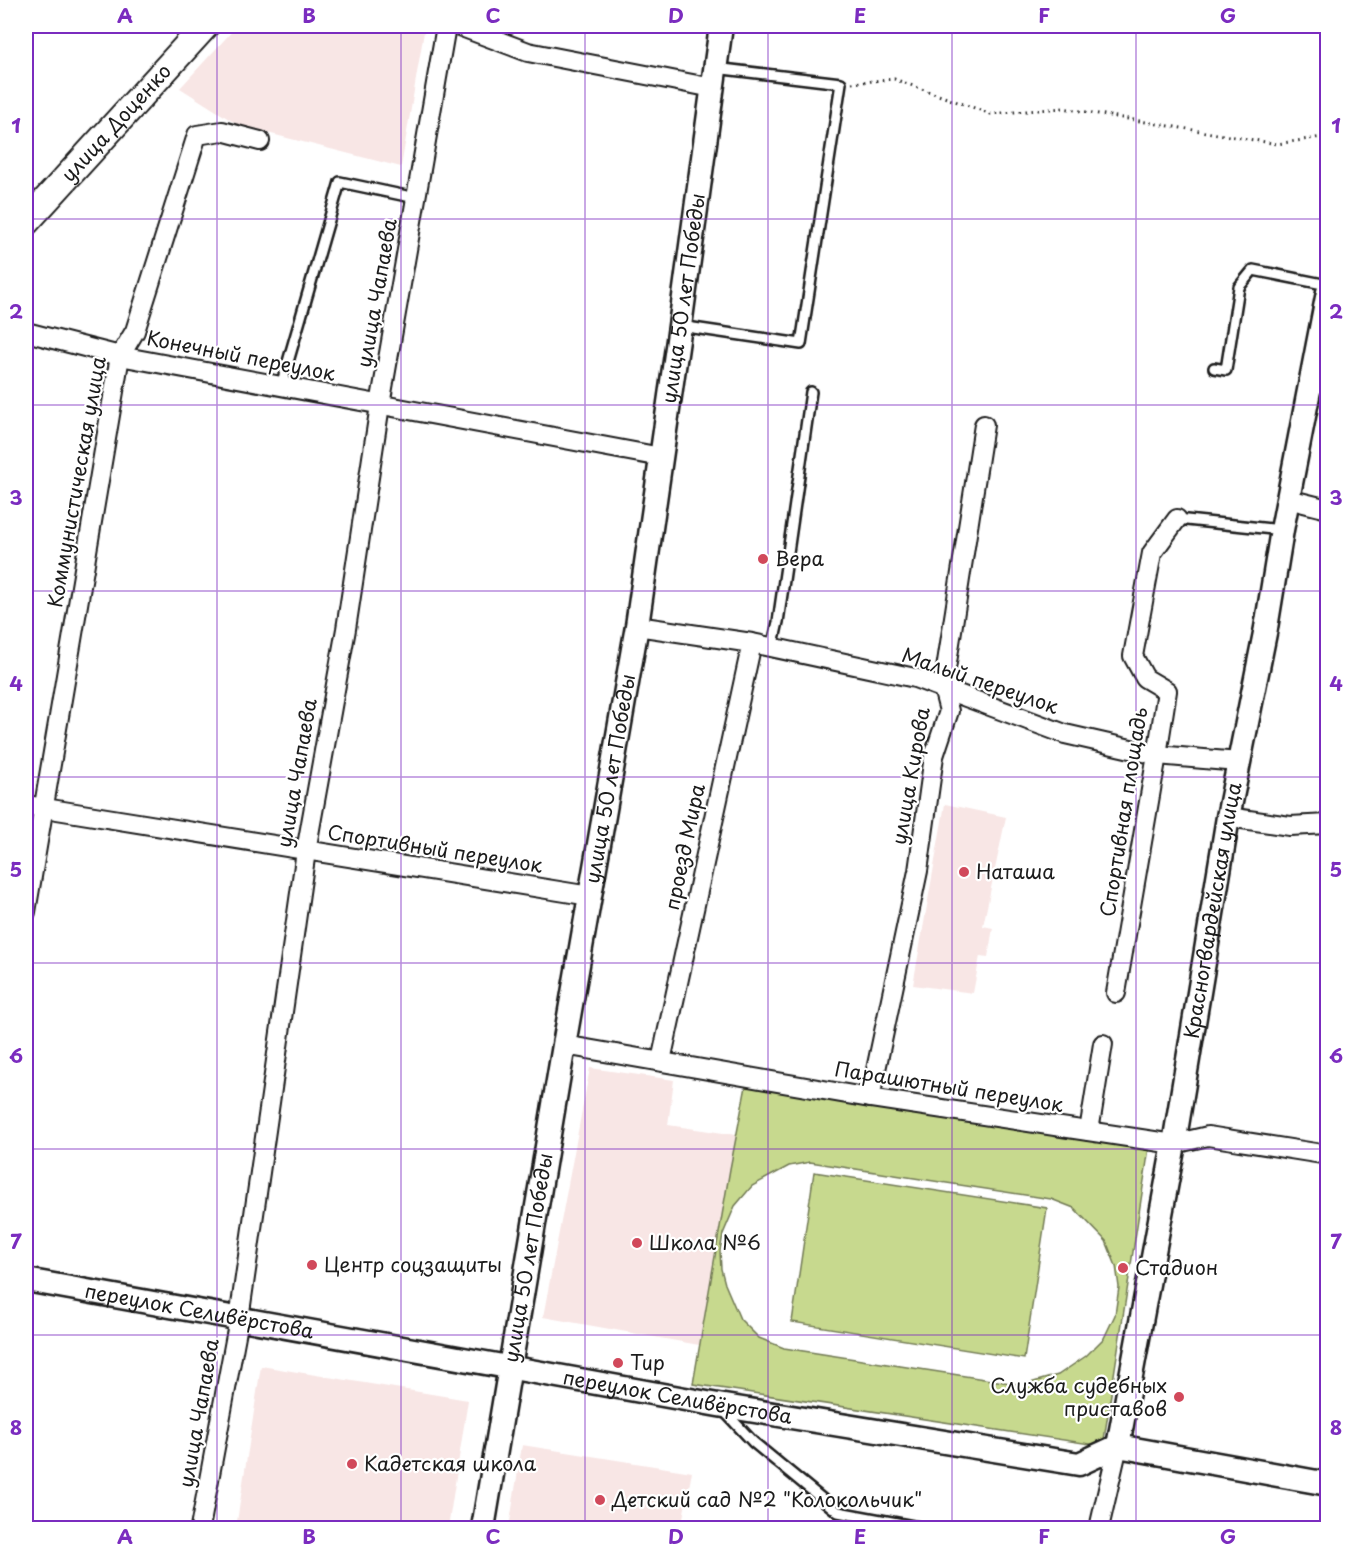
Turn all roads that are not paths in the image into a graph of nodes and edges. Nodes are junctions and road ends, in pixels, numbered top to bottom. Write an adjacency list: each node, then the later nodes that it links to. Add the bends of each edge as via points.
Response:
1 (205, 26): 8 (main road, улица Доценко)
2 (447, 26): 7 (street, улица Чапаева)
3 (459, 26): 5 (street, via 528,52)
4 (721, 26): 5 (street, улица 50 лет Победы)
5 (714, 78): 11 (street, улица 50 лет Победы); 11 (lane, via 841,84 801,344)
6 (260, 141): 13 (street, Коммунистическая улица, via 222,131 197,135 135,332)
7 (416, 198): 15 (lane, via 340,182); 17 (street, улица Чапаева)
8 (26, 222)
9 (1328, 285): 14 (lane, via 1252,270 1239,287 1227,370)
10 (1328, 292): 20 (street, Красногвардейская улица)
11 (680, 326): 19 (street, улица 50 лет Победы)
12 (26, 332): 13 (street, Конечный переулок)
13 (120, 356): 15 (street, Конечный переулок); 31 (street, Коммунистическая улица)
14 (1214, 368)
15 (281, 386): 17 (street, Конечный переулок)
16 (812, 392): 26 (lane)
17 (380, 405): 19 (street, Конечный переулок); 34 (street, улица Чапаева)
18 (984, 425): 27 (street, улица Кирова)
19 (661, 457): 24 (street, улица 50 лет Победы)
20 (1288, 499): 21 (street); 23 (street, Красногвардейская улица)
21 (1328, 510)
22 (1177, 519): 23 (lane); 28 (street, Спортивная площадь, via 1152,553 1133,656 1145,678 1167,692)
23 (1282, 530): 29 (street, Красногвардейская улица)
24 (637, 626): 25 (street, Малый переулок); 35 (street, улица 50 лет Победы)
25 (752, 643): 26 (street, Малый переулок); 40 (street, проезд Мира)
26 (772, 648): 27 (street, Малый переулок, via 915,678)
27 (943, 688): 28 (street, Малый переулок, via 1065,734); 41 (street, улица Кирова, via 949,711 934,756 918,871)
28 (1157, 755): 29 (street, Малый переулок); 37 (street, Спортивная площадь)
29 (1239, 762): 32 (street, Красногвардейская улица)
30 (26, 805): 31 (street, Спортивный переулок)
31 (44, 808): 34 (street, Спортивный переулок); 36 (street, Коммунистическая улица)
32 (1228, 817): 33 (street, via 1290,826); 43 (street, Красногвардейская улица)
33 (1328, 824)
34 (306, 851): 35 (street, Спортивный переулок); 46 (street, улица Чапаева)
35 (590, 896): 39 (street, улица 50 лет Победы)
36 (26, 912)
37 (1116, 993)
38 (1103, 1044): 42 (street)
39 (564, 1045): 40 (street, Парашютный переулок); 47 (street, улица 50 лет Победы)
40 (661, 1061): 41 (street, Парашютный переулок)
41 (870, 1098): 42 (street, Парашютный переулок)
42 (1089, 1131): 43 (street, Парашютный переулок)
43 (1174, 1144): 44 (street, Парашютный переулок, via 1208,1136); 49 (street, Красногвардейская улица)
44 (1328, 1155)
45 (26, 1280): 46 (street, переулок Селивёрстова)
46 (239, 1319): 47 (street, переулок Селивёрстова); 51 (street, улица Чапаева)
47 (510, 1369): 48 (street, переулок Селивёрстова); 52 (street, улица 50 лет Победы)
48 (718, 1406): 49 (street, переулок Селивёрстова, via 1079,1464); 53 (lane, via 753,1442 838,1512)
49 (1118, 1446): 50 (street); 54 (street, Красногвардейская улица)
50 (1328, 1484)
51 (200, 1528)
52 (483, 1528)
53 (924, 1528)
54 (1100, 1528)

